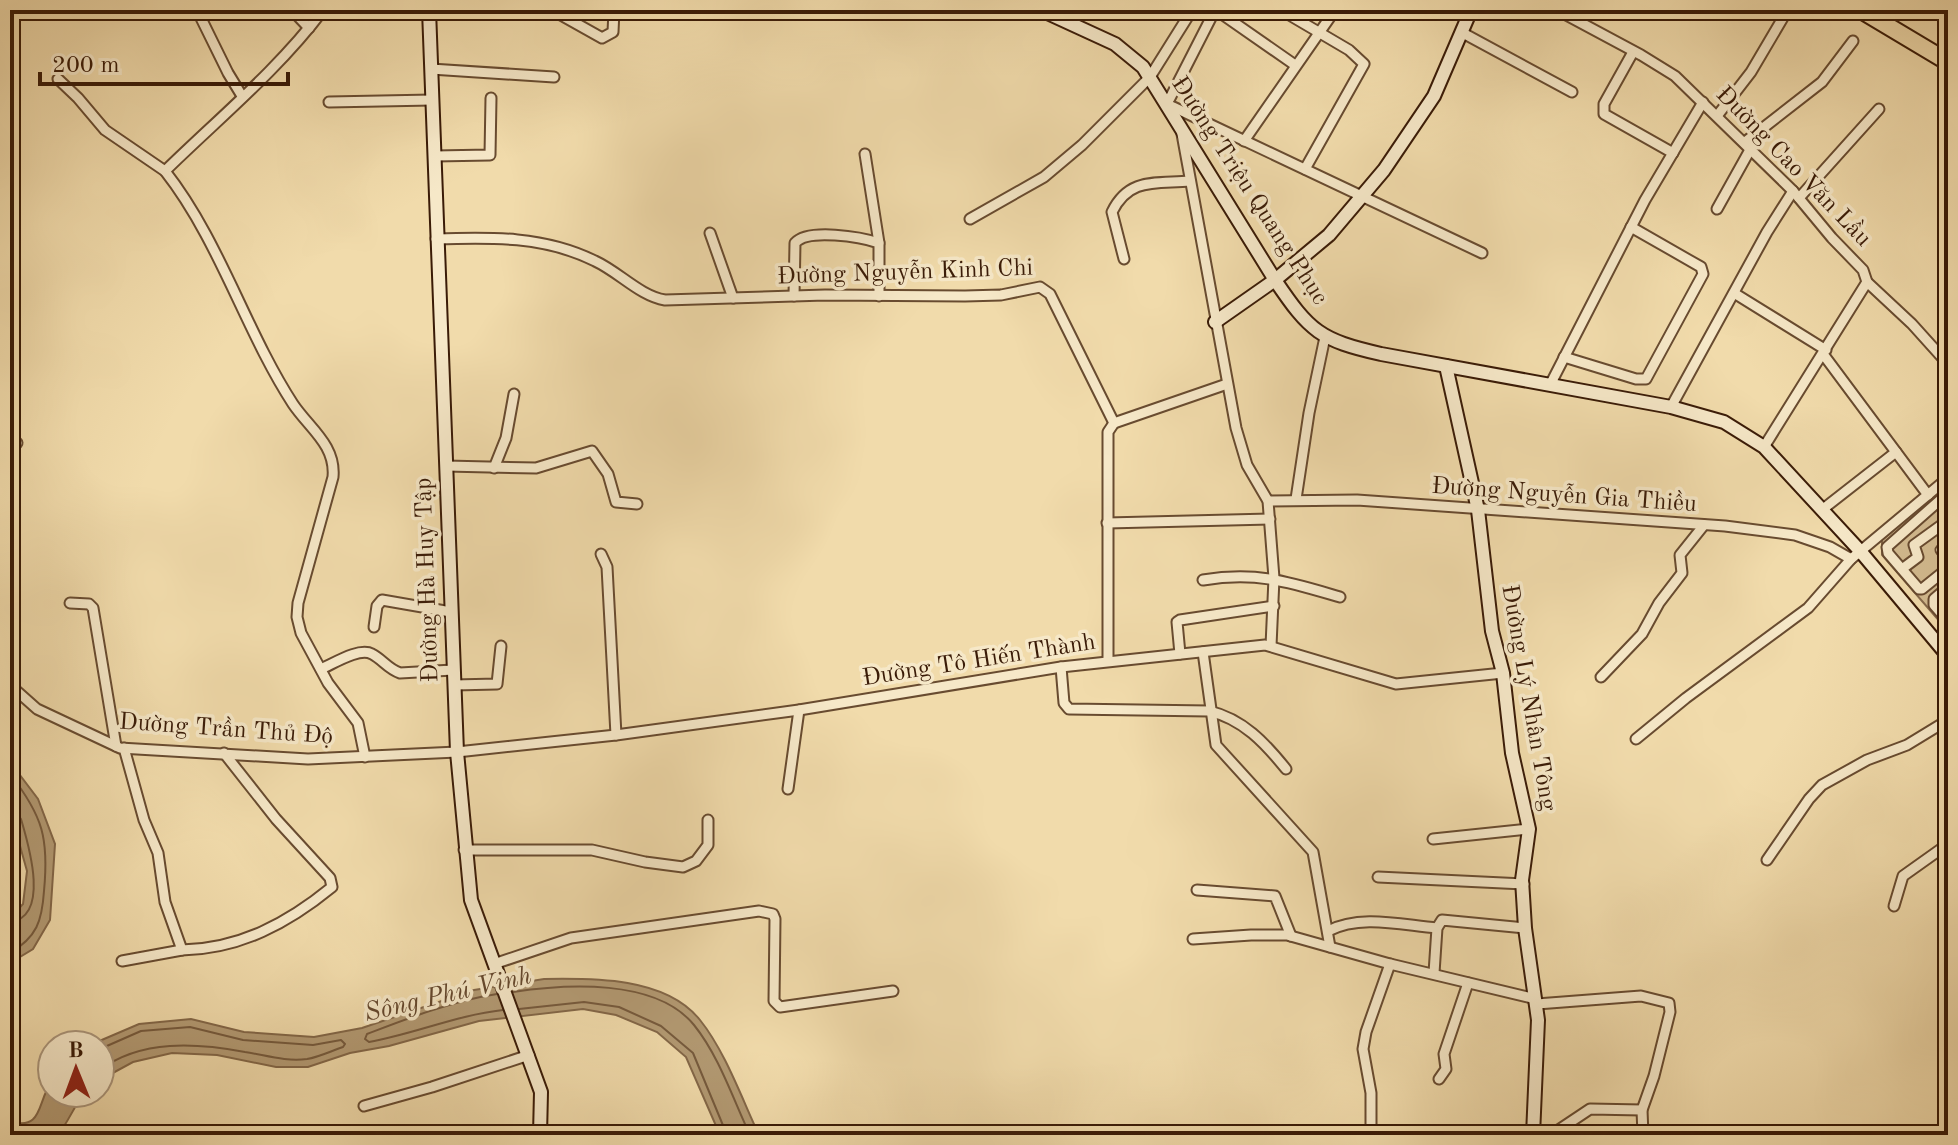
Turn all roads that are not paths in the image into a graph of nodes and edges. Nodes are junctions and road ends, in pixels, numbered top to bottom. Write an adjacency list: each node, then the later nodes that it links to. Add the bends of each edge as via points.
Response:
1 (197, 10): 29 (street)
2 (292, 10): 17 (street)
3 (323, 10): 17 (street)
4 (429, 10): 24 (street, Đường Hà Huy Tập)
5 (542, 10): 6 (street, via 602,38 613,32)
6 (614, 10)
7 (1041, 10): 15 (street, Đường Triệu Quang Phục)
8 (1192, 10): 26 (street)
9 (1215, 10): 23 (street); 34 (street)
10 (1281, 10): 19 (street)
11 (1335, 10): 19 (street)
12 (1471, 10): 18 (street)
13 (1557, 10): 21 (street, Đường Cao Văn Lầu)
14 (1861, 10): 22 (highway)
15 (1061, 14): 26 (street, Đường Triệu Quang Phục, via 1115,44)
16 (1784, 16): 36 (street, via 1744,83)
17 (309, 28): 29 (street)
18 (1461, 32): 28 (street); 47 (street, via 1434,96)
19 (1318, 33): 23 (street); 43 (street, via 1364,64)
20 (1853, 41): 39 (street, via 1822,82)
21 (1633, 52): 33 (street, Đường Cao Văn Lầu, via 1675,76); 40 (street, via 1604,104 1604,114)
22 (1948, 62)
23 (1295, 65): 38 (street)
24 (431, 69): 25 (street); 31 (street, Đường Hà Huy Tập)
25 (554, 77)
26 (1150, 77): 34 (street, Đường Triệu Quang Phục); 49 (street, via 1056,168)
27 (58, 79): 44 (street, via 105,130)
28 (1572, 92)
29 (242, 96): 44 (street)
30 (491, 98): 42 (street, via 490,155)
31 (432, 100): 32 (street); 42 (street, Đường Hà Huy Tập)
32 (329, 102)
33 (1703, 102): 36 (street, Đường Cao Văn Lầu); 40 (street)
34 (1167, 104): 37 (street, Đường Triệu Quang Phục); 38 (street)
35 (1879, 109): 46 (street)
36 (1717, 116): 39 (street, Đường Cao Văn Lầu)
37 (1181, 127): 45 (street); 56 (street, Đường Triệu Quang Phục)
38 (1244, 141): 43 (street)
39 (1748, 145): 46 (street, Đường Cao Văn Lầu); 48 (street)
40 (1673, 153): 50 (street)
41 (865, 154): 53 (street)
42 (435, 156): 52 (street, Đường Hà Huy Tập)
43 (1305, 169): 47 (street)
44 (165, 171): 111 (street, via 199,221 293,403 333,456 333,477 297,617)
45 (1190, 181): 55 (street, via 1124,192 1112,212); 62 (street)
46 (1796, 194): 57 (street, Đường Cao Văn Lầu, via 1863,270); 58 (street, via 1767,232)
47 (1363, 196): 54 (street); 56 (street, via 1329,235)
48 (1717, 209)
49 (970, 219)
50 (1631, 227): 65 (street); 65 (street, via 1701,267 1703,274 1646,379)
51 (710, 233): 61 (street)
52 (436, 239): 61 (street, Đường Nguyễn Kinh Chi, via 498,237 553,245 605,266 651,297); 75 (street, Đường Hà Huy Tập)
53 (879, 243): 59 (street, via 801,237 794,247); 60 (street)
54 (1482, 253)
55 (1124, 259)
56 (1275, 280): 62 (street); 63 (street, Đường Triệu Quang Phục, via 1295,310)
57 (1867, 282): 64 (street, Đường Cao Văn Lầu); 66 (street)
58 (1734, 293): 64 (street); 71 (street)
59 (794, 296): 60 (street, Đường Nguyễn Kinh Chi); 61 (street, Đường Nguyễn Kinh Chi)
60 (879, 296): 72 (street, Đường Nguyễn Kinh Chi, via 1001,295 1046,289)
61 (733, 298)
62 (1215, 322): 68 (street)
63 (1325, 337): 67 (street, Đường Triệu Quang Phục, via 1339,345); 80 (street)
64 (1825, 352): 73 (street, Đường Cao Văn Lầu); 74 (street)
65 (1564, 357): 69 (street)
66 (1948, 364)
67 (1446, 366): 69 (street, Đường Triệu Quang Phục); 84 (street, Đường Lý Nhân Tông)
68 (1227, 384): 72 (street); 81 (street, via 1247,465)
69 (1550, 385): 71 (street, Đường Triệu Quang Phục)
70 (514, 394): 76 (street)
71 (1671, 407): 73 (street, Đường Triệu Quang Phục, via 1724,422)
72 (1114, 423): 86 (street, via 1108,432)
73 (1764, 447): 83 (street, Đường Triệu Quang Phục)
74 (1896, 452): 79 (street); 83 (street)
75 (446, 466): 76 (street); 101 (street, Đường Hà Huy Tập)
76 (494, 468): 82 (street, via 543,467 592,451 608,474 616,502)
77 (1948, 478): 79 (street)
78 (1948, 493): 94 (street, via 1887,547)
79 (1928, 495): 91 (street)
80 (1296, 499): 81 (street, Đường Nguyễn Gia Thiều); 84 (street, Đường Nguyễn Gia Thiều)
81 (1268, 501): 85 (street)
82 (637, 504)
83 (1823, 509): 91 (street, Đường Triệu Quang Phục)
84 (1478, 510): 87 (street, Đường Nguyễn Gia Thiều); 113 (street, Đường Lý Nhân Tông, via 1492,631)
85 (1270, 519): 86 (street); 95 (street)
86 (1107, 523): 109 (street)
87 (1704, 525): 91 (street, Đường Nguyễn Gia Thiều, via 1795,535); 114 (street, via 1680,555 1682,573 1645,631)
88 (1948, 526): 94 (street, via 1943,524 1914,545 1918,557)
89 (1948, 543): 92 (street, via 1941,550)
90 (601, 554): 120 (street, via 607,567)
91 (1856, 556): 108 (street, Đường Triệu Quang Phục); 121 (street, via 1808,608)
92 (1948, 558)
93 (1948, 568): 94 (street, via 1922,589)
94 (1902, 569)
95 (1274, 578): 96 (street); 98 (street); 100 (street)
96 (1203, 580)
97 (1948, 587): 102 (street, via 1934,599)
98 (1340, 597)
99 (70, 603): 122 (street, via 93,608)
100 (1274, 606): 105 (street); 107 (street, via 1180,620)
101 (451, 612): 103 (street, via 382,600); 112 (street, Đường Hà Huy Tập)
102 (1948, 621)
103 (374, 627)
104 (501, 646): 116 (street, via 497,684)
105 (1271, 646): 106 (street, Đường Tô Hiến Thành); 113 (street, Đường Tô Hiến Thành, via 1396,684)
106 (1203, 652): 107 (street, Đường Tô Hiến Thành); 118 (street)
107 (1180, 654): 109 (street, Đường Tô Hiến Thành)
108 (1948, 656)
109 (1108, 661): 110 (street, Đường Tô Hiến Thành)
110 (1061, 667): 117 (street, Đường Tô Hiến Thành); 118 (street, via 1069,709)
111 (321, 669): 112 (street, via 362,652 400,673); 125 (street, via 358,723)
112 (453, 670): 116 (street, Đường Hà Huy Tập)
113 (1503, 673): 129 (street, Đường Lý Nhân Tông, via 1512,753)
114 (1601, 677)
115 (10, 685): 122 (street, Dường Trần Thủ Độ, via 37,709)
116 (454, 685): 123 (street, Đường Hà Huy Tập)
117 (799, 710): 120 (street, Đường Tô Hiến Thành); 127 (street)
118 (1209, 711): 126 (street, via 1258,736); 140 (street, via 1218,749 1313,852)
119 (1948, 720): 133 (street, via 1822,785)
120 (616, 735): 123 (street, Đường Tô Hiến Thành)
121 (1636, 739)
122 (120, 747): 124 (street, Dường Trần Thủ Độ); 144 (street, via 159,859 165,902)
123 (457, 752): 125 (street, Dường Trần Thủ Độ); 132 (street, Đường Hà Huy Tập)
124 (224, 753): 125 (street, Dường Trần Thủ Độ); 144 (street, via 330,878 332,887 254,937)
125 (365, 757)
126 (1286, 769)
127 (788, 789)
128 (708, 820): 132 (street, via 708,845 696,861 683,867 592,850)
129 (1529, 829): 130 (street); 135 (street, Đường Lý Nhân Tông)
130 (1433, 839)
131 (1948, 844): 137 (street, via 1903,876)
132 (464, 850): 146 (street, Đường Hà Huy Tập, via 471,900)
133 (1767, 860)
134 (1378, 877): 135 (street)
135 (1524, 884): 139 (street, Đường Lý Nhân Tông)
136 (1197, 890): 141 (street, via 1275,896)
137 (1894, 906)
138 (1437, 928): 139 (street, via 1446,919); 140 (street, via 1356,922); 148 (street)
139 (1525, 928): 151 (street, Đường Lý Nhân Tông)
140 (1328, 931): 143 (street)
141 (1291, 936): 142 (street); 143 (street)
142 (1193, 939)
143 (1330, 947): 147 (street)
144 (182, 950): 145 (street)
145 (122, 961)
146 (494, 964): 150 (street, via 571,938 759,911 775,919 774,1001 780,1007); 152 (street, Đường Hà Huy Tập)
147 (1390, 964): 148 (street); 157 (street, via 1363,1049)
148 (1434, 973): 149 (street)
149 (1468, 983): 151 (street); 153 (street)
150 (893, 991)
151 (1536, 1001): 155 (street, via 1641,996 1669,1003); 158 (street, Đường Lý Nhân Tông)
152 (529, 1055): 154 (street); 156 (street, Đường Hà Huy Tập, via 541,1092)
153 (1439, 1079)
154 (364, 1106)
155 (1642, 1110): 159 (street, via 1590,1109); 160 (street)
156 (540, 1135)
157 (1371, 1135)
158 (1533, 1135)
159 (1551, 1135)
160 (1643, 1135)

